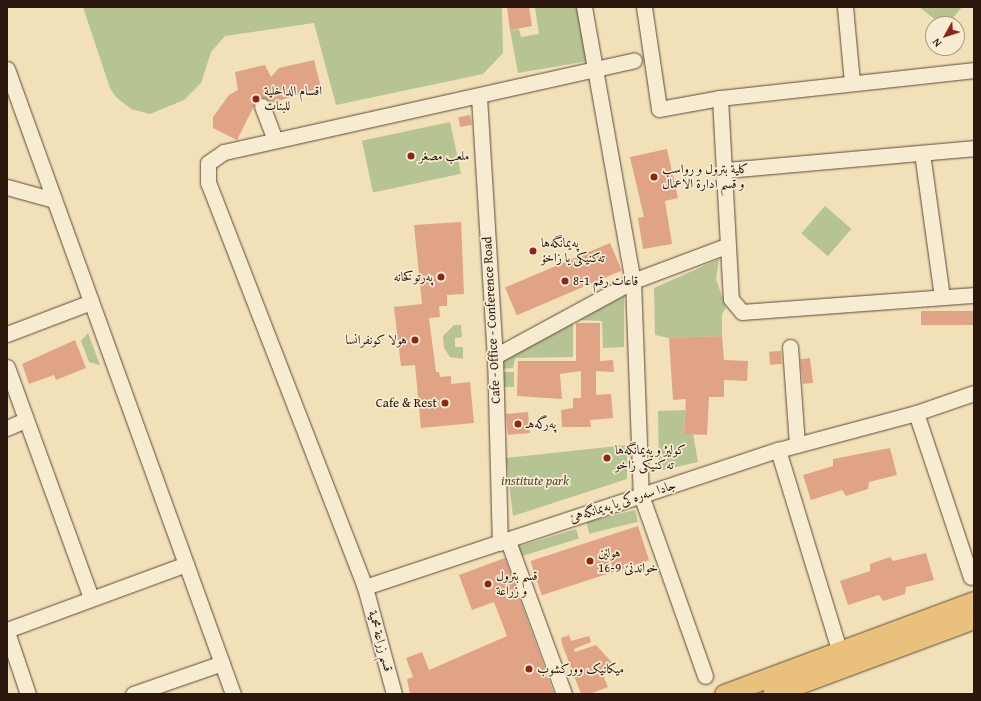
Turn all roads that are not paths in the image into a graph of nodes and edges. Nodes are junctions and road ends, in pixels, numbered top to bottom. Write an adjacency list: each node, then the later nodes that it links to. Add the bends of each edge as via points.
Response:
1 (584, 7): 6 (street)
2 (644, 7): 10 (street, via 659,109)
3 (845, 7): 8 (street)
4 (634, 60): 6 (street, قسم زراعة محمية)
5 (7, 69): 17 (street)
6 (596, 69): 9 (street, قسم زراعة محمية); 19 (street)
7 (974, 70): 8 (street)
8 (852, 82): 10 (street)
9 (479, 97): 12 (street, قسم زراعة محمية); 25 (street, Cafe - Office - Conference Road)
10 (720, 98): 15 (street)
11 (262, 106): 12 (street)
12 (275, 140): 37 (street, قسم زراعة محمية, via 218,154 208,163 206,177)
13 (974, 148): 14 (street)
14 (922, 153): 15 (street); 21 (street)
15 (725, 170): 18 (street)
16 (7, 187): 17 (street)
17 (54, 200): 22 (street)
18 (726, 246): 19 (street); 21 (street, via 731,299 742,312)
19 (633, 281): 25 (street); 33 (street)
20 (974, 295): 21 (street)
21 (942, 297)
22 (91, 302): 23 (street); 35 (street)
23 (7, 334)
24 (790, 347): 31 (street)
25 (495, 356): 34 (street, Cafe - Office - Conference Road)
26 (7, 367): 29 (street)
27 (974, 393): 28 (street, جادا سه‌ره‌كى يا په‌يمانگه‌هێ)
28 (916, 413): 31 (street, جادا سه‌ره‌كى يا په‌يمانگه‌هێ); 36 (street)
29 (25, 420): 30 (street); 38 (street)
30 (7, 428)
31 (797, 445): 32 (street, جادا سه‌ره‌كى يا په‌يمانگه‌هێ)
32 (778, 450): 33 (street, جادا سه‌ره‌كى يا په‌يمانگه‌هێ); 42 (street)
33 (641, 495): 34 (street, جادا سه‌ره‌كى يا په‌يمانگه‌هێ); 44 (street)
34 (504, 542): 37 (street, جادا سه‌ره‌كى يا په‌يمانگه‌هێ); 49 (street, Cafe - Office - Conference Road)
35 (186, 564): 38 (street); 43 (street)
36 (971, 577)
37 (365, 587): 48 (street, قسم زراعة محمية)
38 (91, 598): 41 (street)
39 (974, 601): 42 (main road)
40 (974, 619): 51 (main road)
41 (7, 631): 45 (street)
42 (839, 650): 50 (main road)
43 (222, 663): 46 (street); 47 (street)
44 (705, 676)
45 (28, 694)
46 (133, 694)
47 (233, 694)
48 (394, 694)
49 (564, 694)
50 (724, 694)
51 (772, 694)

